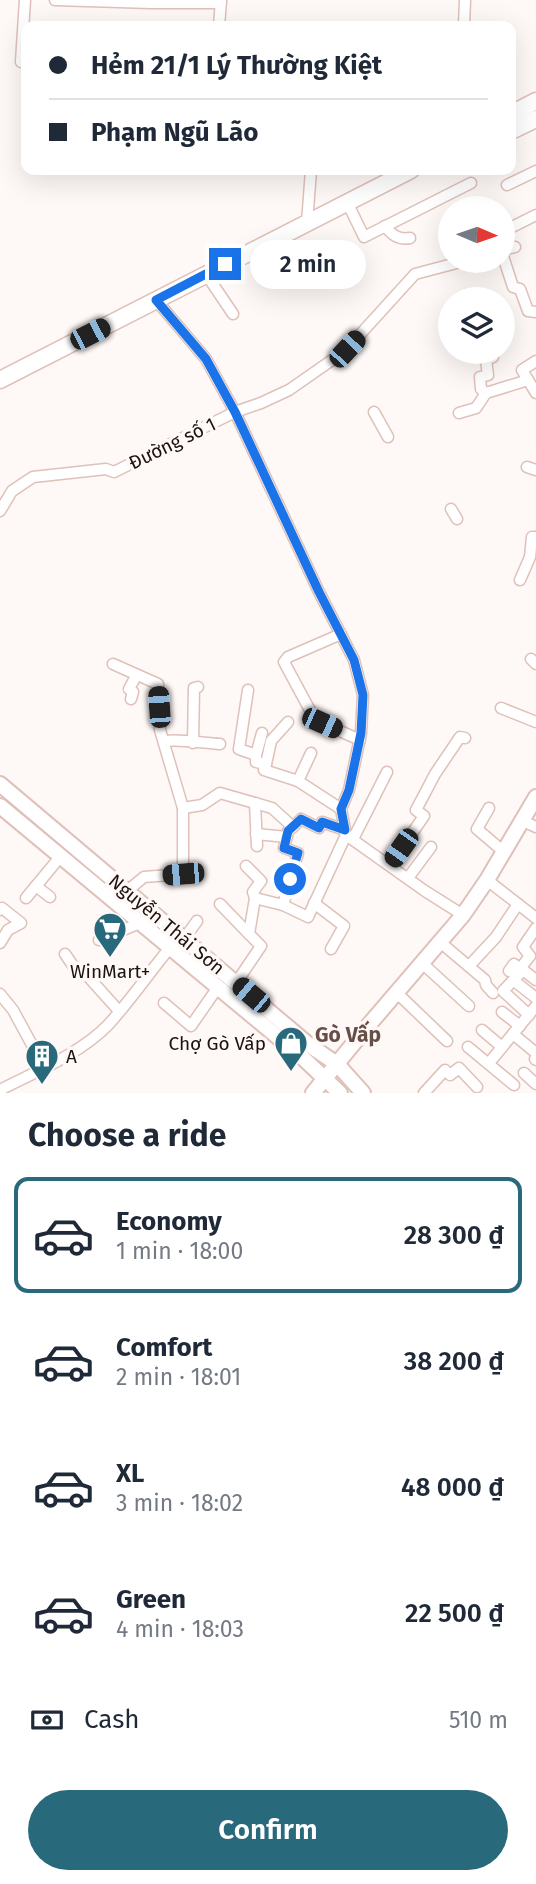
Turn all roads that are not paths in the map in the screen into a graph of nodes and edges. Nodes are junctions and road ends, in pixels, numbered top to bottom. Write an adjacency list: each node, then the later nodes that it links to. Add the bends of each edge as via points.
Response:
1 (25, 0): 5 (street)
2 (55, 0): 4 (street)
3 (465, 0): 7 (street)
4 (221, 1): 6 (street)
5 (24, 21)
6 (219, 21)
7 (464, 21)
8 (536, 102): 9 (main road)
9 (516, 112)
10 (536, 112): 12 (main road)
11 (536, 119): 13 (main road)
12 (516, 122)
13 (516, 129)
14 (536, 171): 18 (street)
15 (311, 175): 21 (street)
16 (401, 175): 19 (main road)
17 (471, 183): 22 (street)
18 (507, 185)
19 (347, 202): 21 (main road); 22 (street, via 364,237)
20 (536, 215): 23 (street)
21 (307, 223): 27 (main road)
22 (385, 226): 24 (street, via 393,235)
23 (515, 226)
24 (410, 238)
25 (438, 268): 37 (street, Đường số 1, via 415,274 345,351 289,390)
26 (509, 273): 29 (street, via 528,311)
27 (206, 274): 28 (main road); 30 (street)
28 (156, 300): 33 (main road); 37 (street, via 206,359)
29 (536, 312)
30 (233, 314)
31 (536, 361): 34 (street, via 522,370)
32 (487, 364): 35 (street, via 488,375 480,377)
33 (0, 380)
34 (528, 380): 35 (street); 36 (street)
35 (486, 393): 39 (street, via 476,408)
36 (536, 393)
37 (235, 412): 42 (street, Đường số 1, via 114,472 33,477 12,491); 46 (street)
38 (374, 412): 40 (street)
39 (459, 413)
40 (388, 437)
41 (451, 509): 43 (street)
42 (0, 511)
43 (457, 519)
44 (536, 537): 45 (street, via 532,537)
45 (520, 580)
46 (341, 634): 57 (street, via 363,695); 57 (street, via 288,657 284,663 312,714)
47 (113, 664): 48 (street)
48 (136, 676): 51 (street, via 129,689); 58 (street, via 158,684)
49 (198, 687): 59 (street, via 194,688)
50 (248, 690): 62 (street, via 239,749)
51 (131, 699)
52 (501, 708): 54 (street)
53 (288, 722): 63 (street, via 271,740)
54 (536, 722)
55 (262, 733): 62 (street)
56 (465, 738): 82 (street, via 460,737 435,774 416,810 424,816)
57 (360, 740): 72 (street)
58 (164, 741): 59 (street); 70 (street)
59 (193, 743): 60 (street)
60 (220, 744)
61 (312, 753): 65 (street)
62 (256, 755): 63 (street, via 256,762)
63 (266, 764): 65 (street, via 264,770)
64 (387, 772): 76 (street)
65 (298, 781): 72 (street)
66 (0, 784): 87 (main road, Nguyễn Thái Sơn)
67 (536, 797): 73 (main road)
68 (256, 803): 70 (street, via 220,793 202,805); 74 (street, via 272,808); 75 (street)
69 (0, 806): 81 (main road, Nguyễn Thái Sơn)
70 (183, 808): 87 (street, via 183,874 144,877)
71 (489, 808): 80 (street, via 477,829)
72 (341, 809): 76 (street)
73 (529, 824): 80 (main road)
74 (293, 827): 76 (street, via 301,819 319,828 322,822); 77 (street)
75 (256, 834): 77 (street); 78 (street)
76 (348, 835): 82 (street); 91 (street)
77 (287, 837): 94 (street, via 284,848 298,853)
78 (257, 846)
79 (431, 847): 84 (street)
80 (504, 852): 85 (main road)
81 (61, 856): 86 (street); 99 (main road, Nguyễn Thái Sơn)
82 (390, 865): 84 (street)
83 (246, 866): 90 (street, via 261,881 253,892)
84 (408, 878): 96 (street)
85 (487, 880): 93 (street); 96 (main road)
86 (36, 886): 88 (street); 89 (street)
87 (127, 891): 102 (main road, Nguyễn Thái Sơn)
88 (50, 897)
89 (26, 898)
90 (255, 898): 94 (street); 101 (street)
91 (314, 903): 94 (street, via 308,917); 107 (street, via 344,926)
92 (220, 904): 101 (street)
93 (518, 904): 97 (street); 111 (street)
94 (283, 905)
95 (0, 910): 105 (street, via 21,923 8,930)
96 (463, 915): 104 (main road)
97 (536, 918)
98 (198, 921): 102 (street)
99 (140, 923): 103 (street); 106 (main road, Nguyễn Thái Sơn)
100 (536, 928): 109 (street, via 523,947)
101 (249, 934): 115 (street, via 261,946)
102 (182, 937): 106 (street); 115 (main road, Nguyễn Thái Sơn)
103 (99, 940)
104 (440, 942): 110 (main road); 111 (street)
105 (0, 943)
106 (170, 948): 116 (main road, Nguyễn Thái Sơn); 124 (street)
107 (331, 949)
108 (65, 954): 124 (street)
109 (533, 959): 112 (street)
110 (422, 963): 118 (main road); 122 (street)
111 (469, 966): 117 (street)
112 (522, 970): 113 (street); 114 (street)
113 (511, 975): 117 (street); 120 (street)
114 (536, 980)
115 (236, 983): 133 (main road, Nguyễn Thái Sơn)
116 (218, 987): 121 (street, via 191,1027); 137 (main road, Nguyễn Thái Sơn)
117 (498, 992): 126 (street)
118 (397, 993): 129 (street); 133 (main road)
119 (0, 994): 135 (street)
120 (536, 998)
121 (164, 1003)
122 (469, 1006)
123 (536, 1006): 126 (street)
124 (119, 1011): 135 (street, via 100,1032)
125 (502, 1012): 128 (street)
126 (529, 1015): 128 (street)
127 (482, 1030): 131 (street)
128 (517, 1030): 131 (street); 132 (street)
129 (447, 1041)
130 (468, 1047): 134 (street)
131 (502, 1047): 134 (street)
132 (536, 1057)
133 (337, 1063): 137 (main road); 144 (main road, Nguyễn Thái Sơn)
134 (489, 1063): 138 (street)
135 (44, 1067): 141 (street)
136 (524, 1073): 139 (street)
137 (325, 1079): 142 (main road); 143 (main road, Nguyễn Thái Sơn)
138 (513, 1084)
139 (536, 1084)
140 (477, 1087): 145 (street, via 459,1068 450,1075 445,1070)
141 (0, 1090)
142 (313, 1093)
143 (340, 1093)
144 (363, 1093)
145 (424, 1093)

